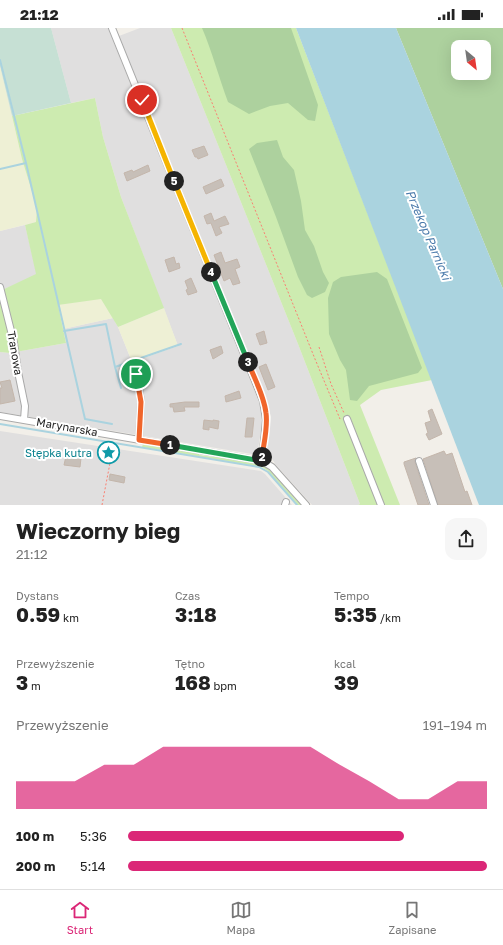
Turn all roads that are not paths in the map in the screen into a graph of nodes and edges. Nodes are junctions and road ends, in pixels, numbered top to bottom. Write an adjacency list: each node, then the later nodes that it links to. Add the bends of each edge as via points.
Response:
1 (112, 28): 8 (street, via 263,401 266,420)
2 (0, 288): 6 (street, Tranowa, via 14,343 25,406)
3 (136, 374): 7 (street, via 141,402)
4 (0, 416): 6 (street, Marynarska)
5 (348, 419): 11 (street)
6 (24, 420): 7 (street, Marynarska)
7 (139, 440): 8 (street, Marynarska)
8 (262, 461): 10 (street, Marynarska, via 272,467)
9 (419, 461): 12 (street)
10 (306, 505)
11 (381, 505)
12 (434, 505)

